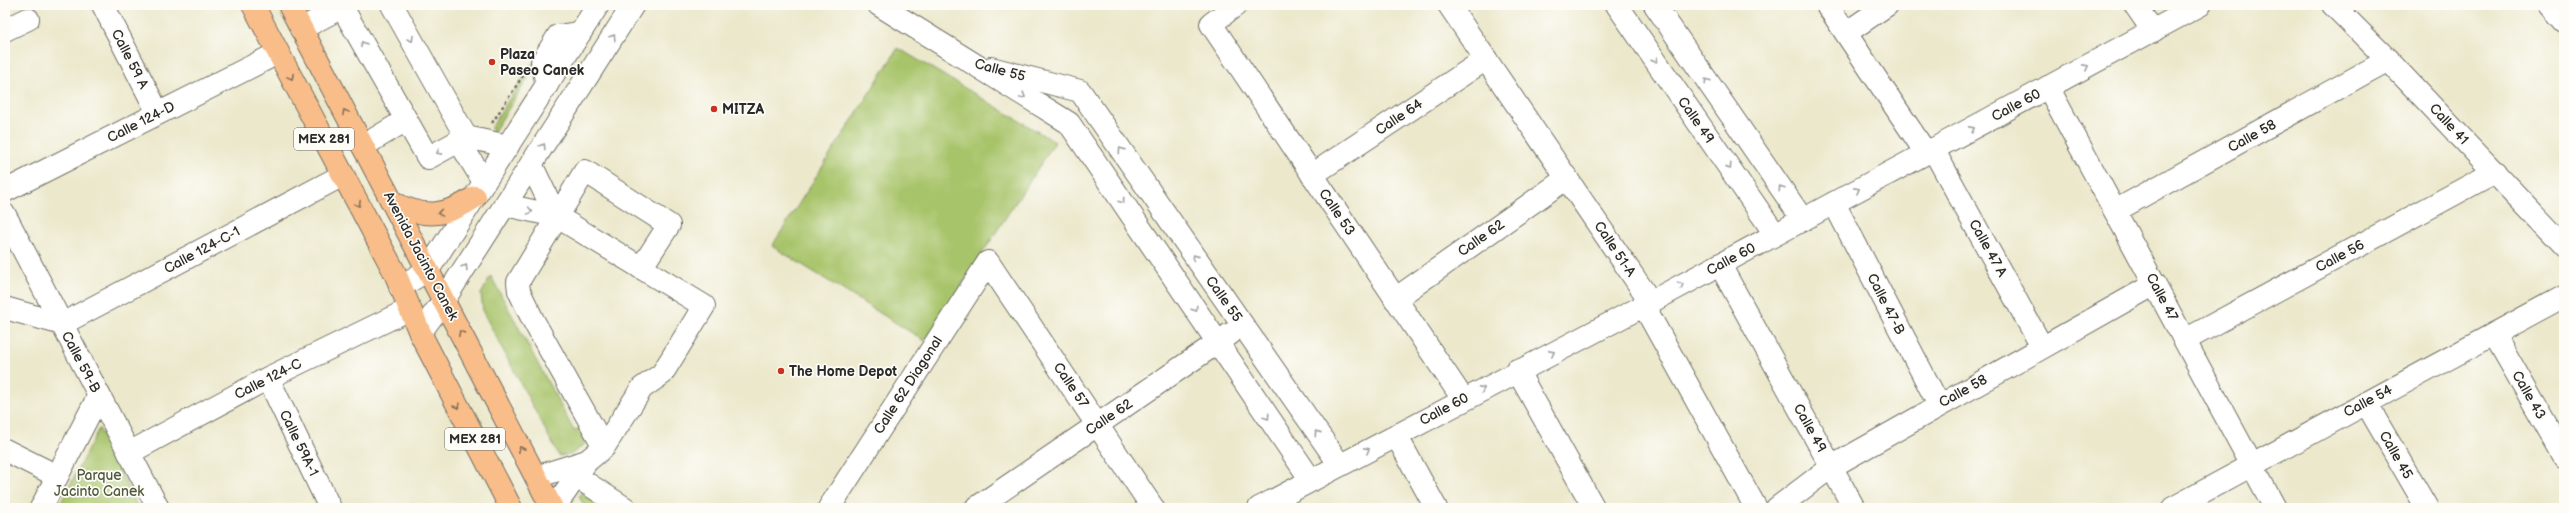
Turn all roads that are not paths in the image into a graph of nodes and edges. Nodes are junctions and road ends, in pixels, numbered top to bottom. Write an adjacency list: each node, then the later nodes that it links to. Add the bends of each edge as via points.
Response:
1 (103, 5): 32 (street, Calle 59 A)
2 (253, 5): 27 (main road, MEX 281)
3 (289, 5): 22 (main road, Avenida Jacinto Canek / MEX 281)
4 (392, 5): 34 (street, one-way to 34)
5 (598, 5): 36 (street)
6 (633, 5): 38 (street, one-way to 6)
7 (879, 5): 30 (street)
8 (1236, 5): 41 (street, Calle 53, via 1211,24)
9 (1449, 5): 28 (street, Calle 51-A)
10 (1617, 5): 26 (street, Calle 49)
11 (1655, 5): 21 (street)
12 (1827, 5): 25 (street)
13 (1886, 5): 25 (street)
14 (2135, 5): 24 (street)
15 (2200, 5): 24 (street, Calle 60)
16 (2333, 5): 29 (street, Calle 41)
17 (2550, 5): 20 (street)
18 (344, 6): 22 (street); 33 (street, one-way to 18)
19 (28, 19): 23 (street)
20 (2564, 20)
21 (1668, 24): 26 (street); 51 (street, one-way to 21)
22 (301, 29): 35 (main road, Avenida Jacinto Canek / MEX 281, one-way to 22)
23 (5, 30)
24 (2153, 31): 31 (street, Calle 60, one-way to 24)
25 (1846, 33): 37 (street)
26 (1642, 41): 52 (street, Calle 49, one-way to 52)
27 (278, 53): 32 (street, Calle 124-D); 40 (main road, MEX 281, one-way to 40)
28 (1486, 59): 41 (street, Calle 64); 42 (street, Calle 51-A)
29 (2388, 60): 39 (street, Calle 41); 48 (street, Calle 58)
30 (966, 61): 67 (street, Calle 55, one-way to 30, via 1080,91); 71 (street, Calle 55, one-way to 71, via 1069,123)
31 (2048, 87): 37 (street, Calle 60, one-way to 31); 48 (street, Calle 47)
32 (158, 113): 44 (street, Calle 124-D)
33 (406, 120): 34 (street, one-way to 33, via 428,158); 35 (street)
34 (463, 139): 36 (street); 43 (street)
35 (362, 146): 45 (main road, Avenida Jacinto Canek / MEX 281)
36 (508, 146): 43 (street)
37 (1930, 151): 46 (street, Calle 60, one-way to 37); 72 (street, Calle 47 A)
38 (531, 164): 47 (street); 50 (street)
39 (2495, 172): 53 (street, Calle 41); 70 (street, Calle 56)
40 (343, 175): 59 (main road, MEX 281, one-way to 59); 66 (street, Calle 124-C-1)
41 (1312, 175): 61 (street, Calle 53)
42 (1567, 178): 61 (street, Calle 62); 63 (street, Calle 51-A, via 1644,292)
43 (480, 189): 45 (main road, one-way to 45, via 449,211 434,214 415,213); 57 (street)
44 (5, 191)
45 (392, 202): 57 (main road, Avenida Jacinto Canek / MEX 281)
46 (1834, 203): 51 (street, Calle 60); 78 (street, Calle 47-B)
47 (505, 205): 50 (street, one-way to 50); 62 (street, one-way to 47)
48 (2115, 211): 58 (street, Calle 47)
49 (5, 215): 66 (street, Calle 59-B)
50 (556, 216): 56 (street); 56 (street, via 585,171 669,224); 81 (street, via 518,282 519,291)
51 (1803, 220): 52 (street, Calle 60)
52 (1776, 234): 55 (street, Calle 60)
53 (2564, 246)
54 (988, 262): 79 (street, Calle 57); 99 (street, Calle 62 Diagonal)
55 (1720, 264): 63 (street, Calle 60, one-way to 55); 87 (street, Calle 49)
56 (641, 268): 81 (street, via 704,306 662,374 642,388)
57 (428, 270): 59 (street); 62 (main road, Avenida Jacinto Canek / MEX 281)
58 (2155, 284): 70 (street, Calle 47); 72 (street, Calle 58)
59 (400, 287): 65 (main road, MEX 281)
60 (2564, 296): 69 (street, Calle 54)
61 (1395, 299): 76 (street, Calle 53)
62 (444, 300): 68 (street); 90 (main road, Avenida Jacinto Canek / MEX 281, one-way to 62)
63 (1647, 304): 73 (street, Calle 60, one-way to 63); 104 (street, Calle 51-A, via 1650,317)
64 (5, 308): 66 (street)
65 (410, 309): 68 (main road, MEX 281); 74 (street, Calle 124-C)
66 (62, 324): 75 (street, Calle 59-B)
67 (1243, 326): 71 (street, Calle 62); 85 (street, Calle 55, one-way to 67)
68 (420, 333): 96 (main road, MEX 281, one-way to 96)
69 (2494, 334): 77 (street, Calle 54); 84 (street, Calle 43)
70 (2185, 340): 86 (street, Calle 47)
71 (1217, 343): 79 (street, Calle 62); 91 (street, Calle 55, one-way to 91)
72 (2042, 347): 78 (street, Calle 58)
73 (1517, 370): 76 (street, Calle 60, one-way to 73); 103 (street)
74 (268, 378): 83 (street, Calle 124-C); 95 (street, Calle 59A-1)
75 (99, 395): 83 (street, Calle 59-B); 89 (street)
76 (1463, 399): 80 (street, Calle 60)
77 (2366, 403): 86 (street, Calle 54); 109 (street, Calle 45)
78 (1939, 405): 87 (street, Calle 58)
79 (1098, 424): 100 (street, Calle 62); 101 (street, Calle 57)
80 (1396, 435): 85 (street, Calle 60, one-way to 80); 102 (street)
81 (604, 447): 88 (street)
82 (5, 450): 89 (street)
83 (129, 453): 94 (street, Calle 59-B)
84 (2564, 456)
85 (1340, 465): 91 (street, Calle 60)
86 (2252, 465): 107 (street, Calle 54); 108 (street, Calle 47)
87 (1831, 467): 105 (street, Calle 58); 106 (street, Calle 49)
88 (582, 469): 90 (street); 97 (street); 98 (street)
89 (57, 476): 93 (street)
90 (536, 477): 97 (main road, Avenida Jacinto Canek / MEX 281)
91 (1310, 480): 92 (street, Calle 60)
92 (1268, 506)
93 (40, 508)
94 (158, 508)
95 (330, 508)
96 (511, 508)
97 (553, 508)
98 (625, 508)
99 (828, 508)
100 (976, 508)
101 (1153, 508)
102 (1436, 508)
103 (1594, 508)
104 (1756, 508)
105 (1777, 508)
106 (1854, 508)
107 (2173, 508)
108 (2275, 508)
109 (2427, 508)

